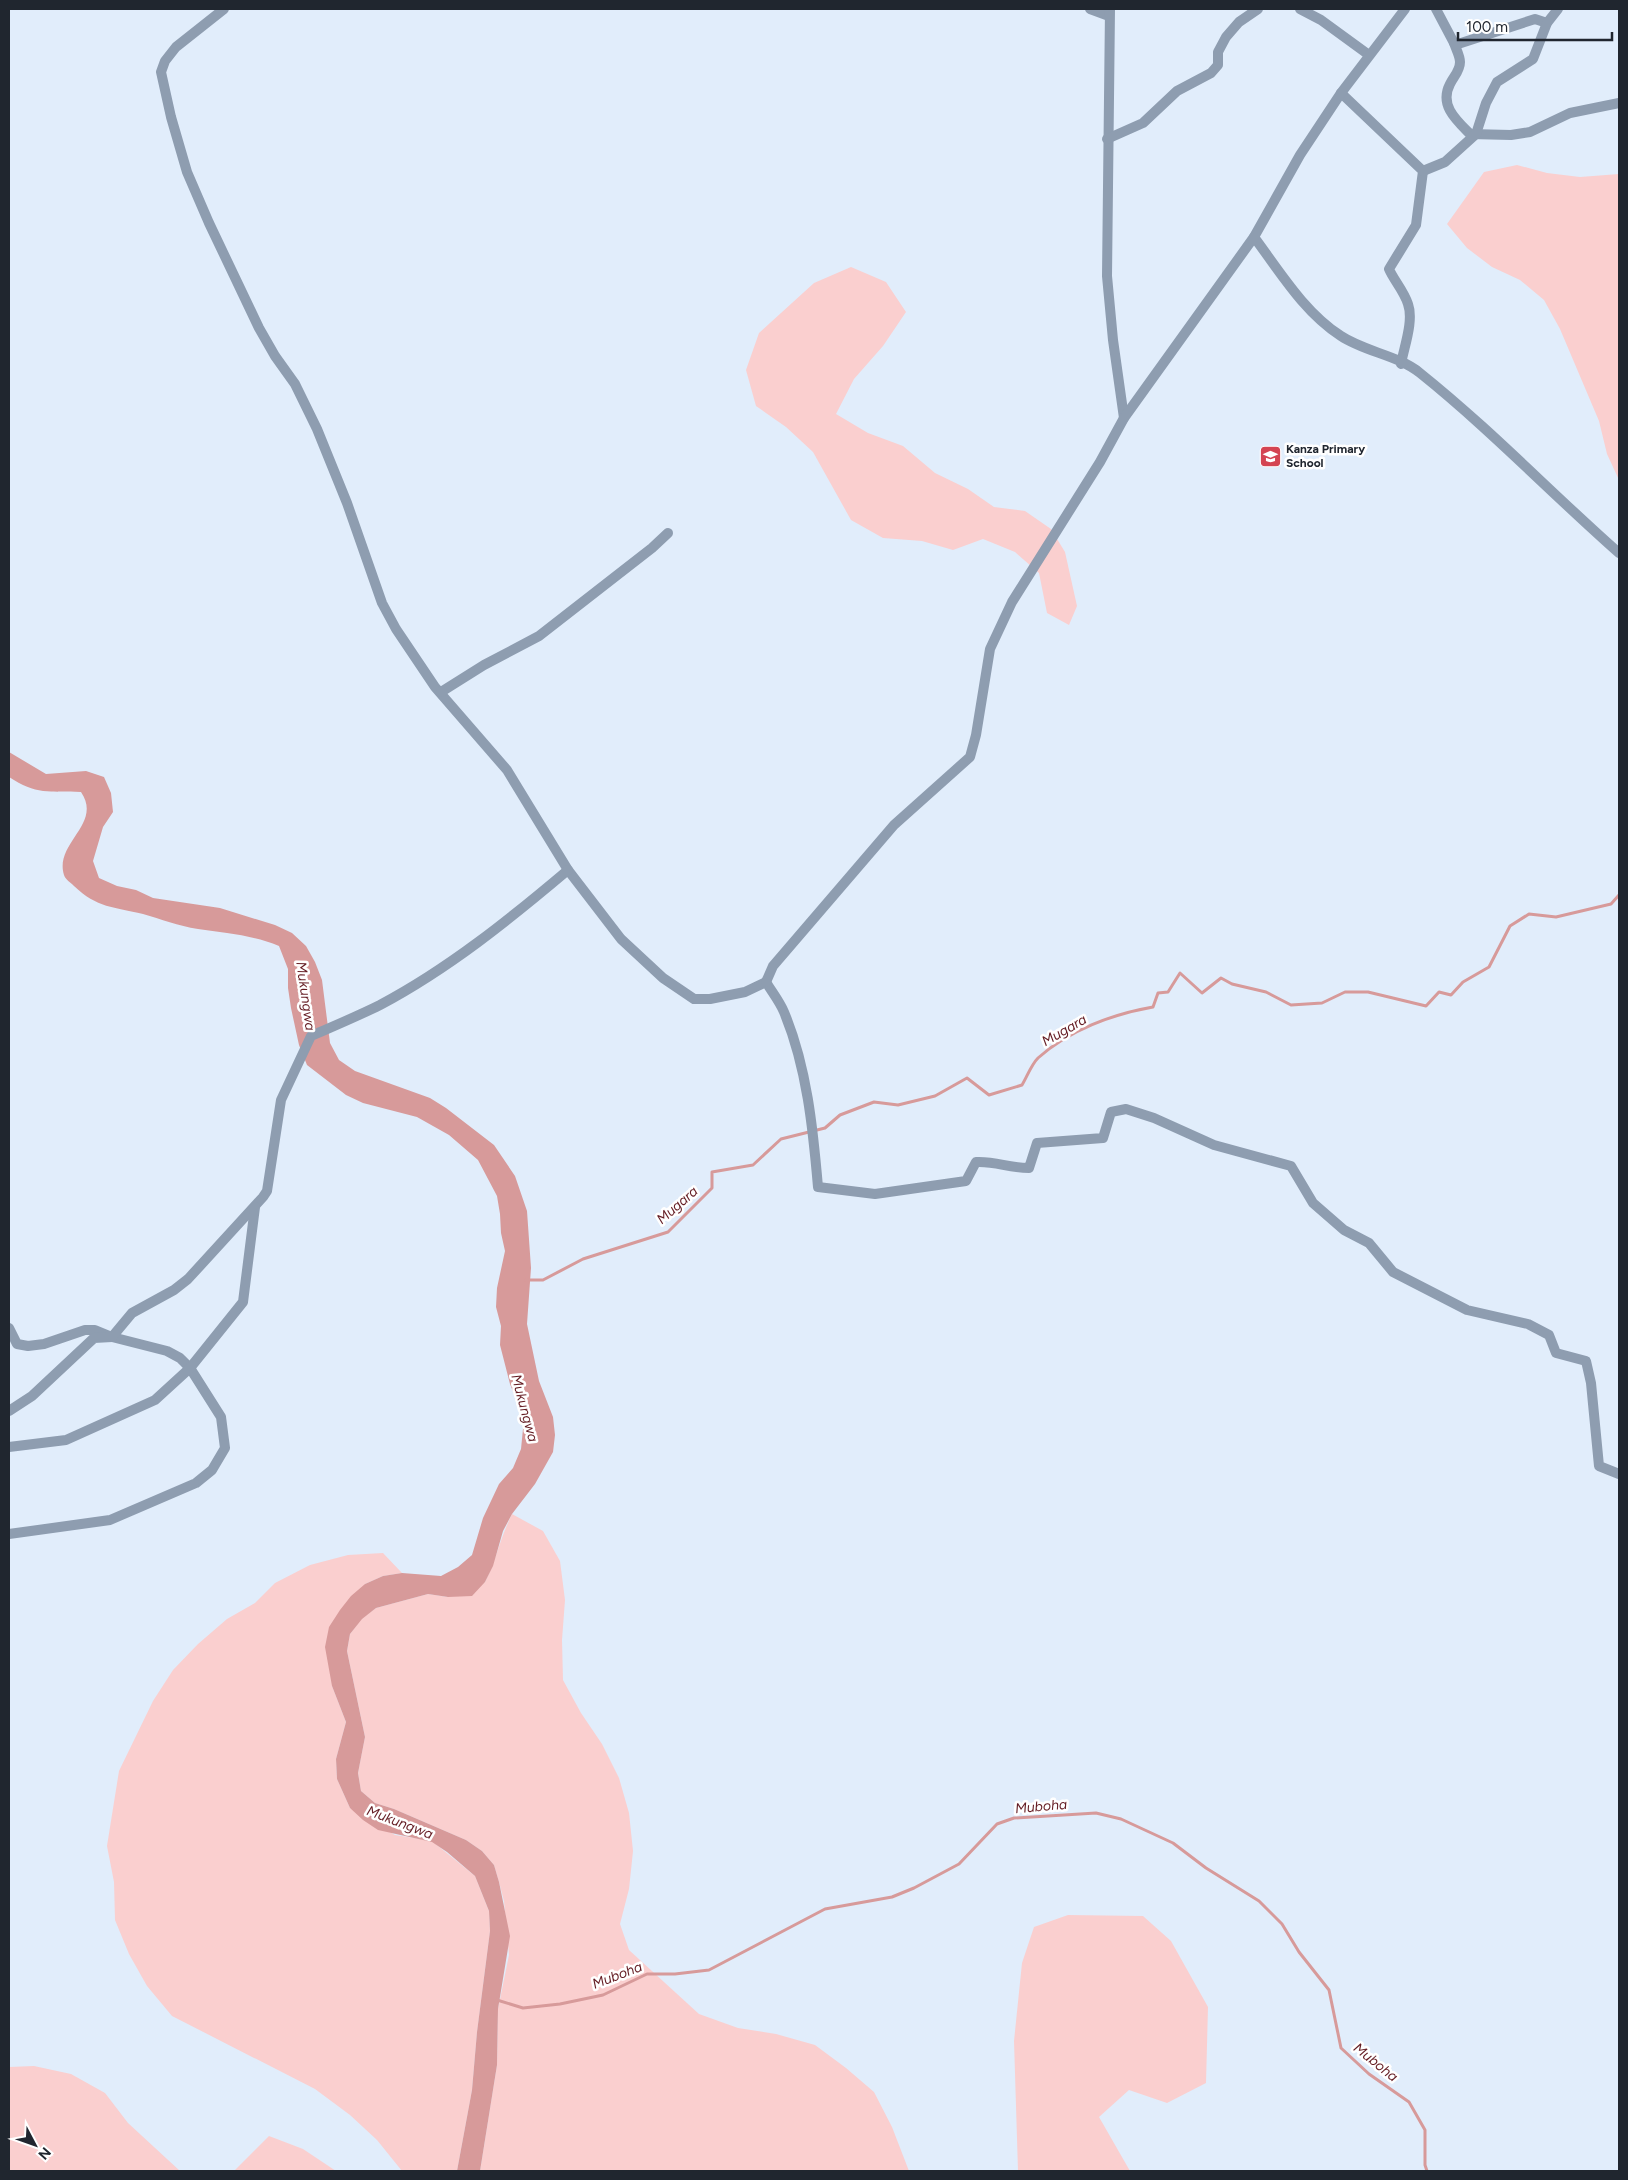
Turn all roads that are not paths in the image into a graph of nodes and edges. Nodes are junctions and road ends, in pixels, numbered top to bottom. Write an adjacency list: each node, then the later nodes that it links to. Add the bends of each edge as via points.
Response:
1 (224, 9): 22 (street, via 176,47 161,72 188,172 259,328 305,400 347,502 382,603 407,646)
2 (1090, 9): 8 (street)
3 (1258, 9): 15 (street, via 1239,22 1226,37 1218,52 1218,65 1211,73 1177,91 1142,123)
4 (1300, 9): 11 (street)
5 (1406, 9): 11 (street)
6 (1436, 9): 10 (street)
7 (1558, 9): 9 (street)
8 (1110, 13): 15 (street)
9 (1547, 23): 10 (street, via 1535,19); 14 (street, via 1534,59 1497,82)
10 (1454, 43): 14 (street, via 1460,62 1446,97 1447,106 1470,134)
11 (1369, 55): 12 (street)
12 (1341, 93): 16 (street); 17 (street, via 1300,155)
13 (1619, 103): 14 (street, via 1570,113 1530,132)
14 (1476, 134): 16 (street, via 1445,162)
15 (1107, 140): 19 (street, via 1108,276 1112,340)
16 (1423, 171): 18 (street, via 1416,225 1389,269 1409,305)
17 (1254, 237): 18 (street, via 1317,318 1342,337); 19 (street)
18 (1401, 364): 21 (street, via 1414,368 1474,419)
19 (1124, 418): 24 (street, via 1012,602 993,640 970,757 887,833 773,966)
20 (668, 533): 22 (street, via 539,636)
21 (1619, 553)
22 (441, 692): 23 (street, via 507,770)
23 (568, 870): 24 (street, via 621,939 664,978 694,999 746,992); 25 (street, via 527,905 420,982 311,1036 281,1100 267,1191)
24 (766, 982): 31 (street, via 784,1012 798,1056 813,1130 818,1187 875,1194 966,1181 976,1162 995,1161 1010,1168 1029,1168 1037,1143 1103,1138 1111,1112 1126,1109 1214,1145 1291,1166 1312,1203 1344,1230 1369,1243 1393,1272 1466,1310 1528,1324 1549,1335 1556,1353 1586,1361 1599,1466)
25 (255, 1207): 27 (street, via 188,1280 132,1313); 28 (street, via 243,1302)
26 (9, 1328): 27 (street, via 18,1344 28,1346 84,1330 95,1330)
27 (112, 1337): 28 (street, via 167,1351); 29 (street, via 94,1338 32,1396)
28 (190, 1368): 30 (street, via 155,1400 66,1440); 32 (street, via 221,1417 225,1448 212,1470 186,1489 110,1520)
29 (9, 1411)
30 (9, 1446)
31 (1619, 1474)
32 (9, 1534)

